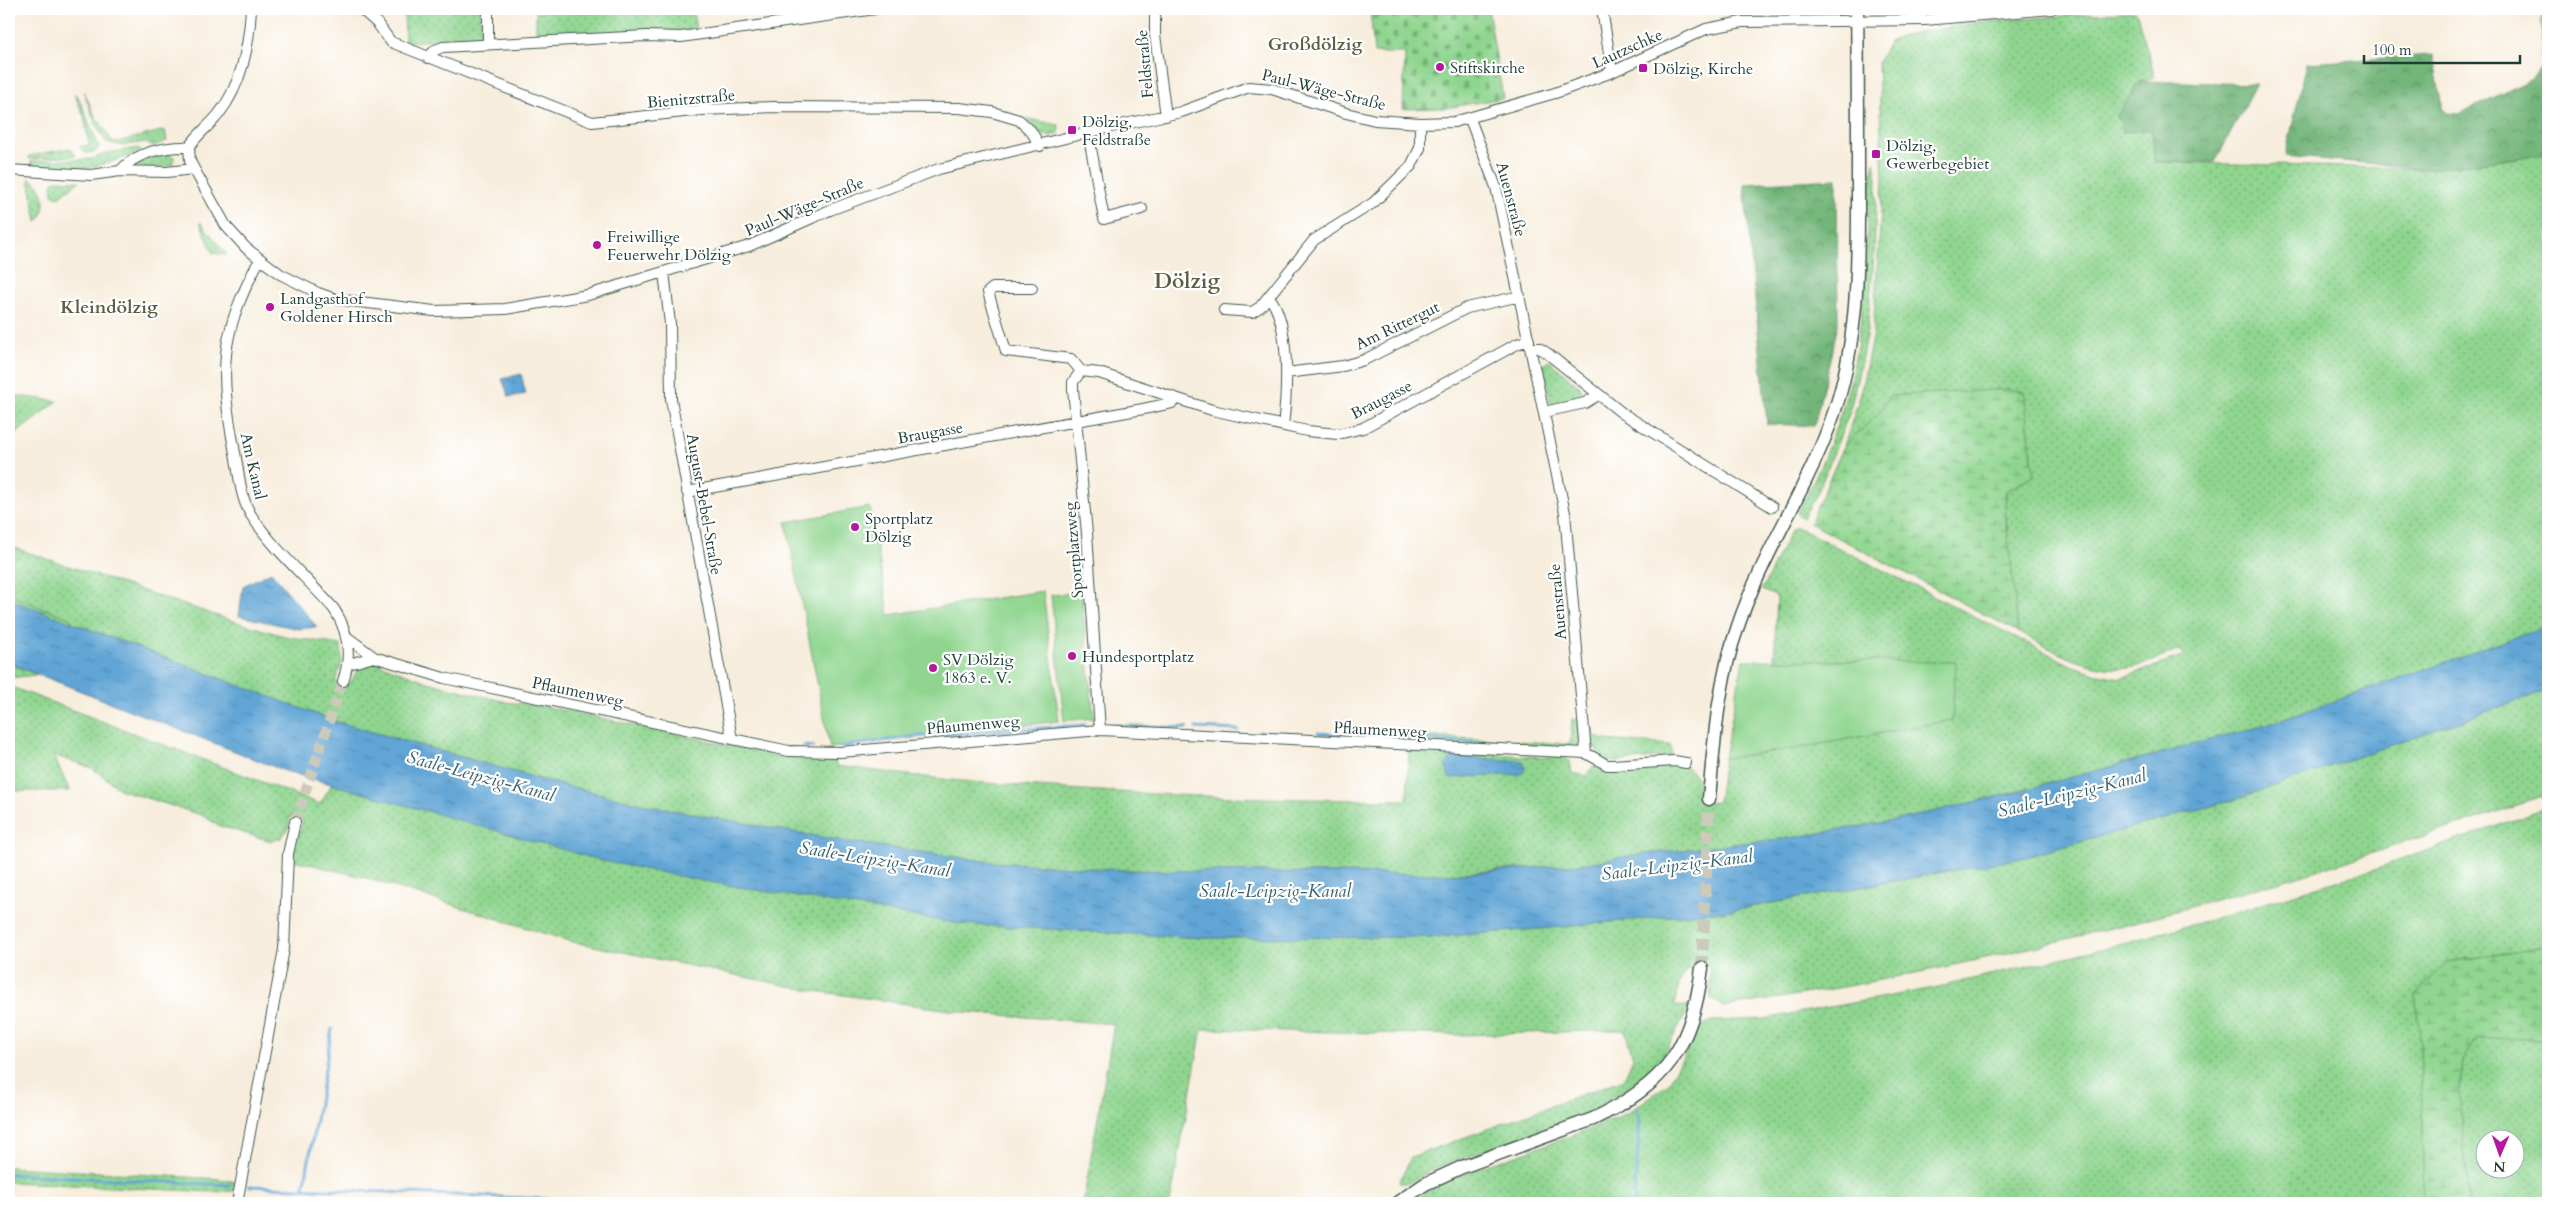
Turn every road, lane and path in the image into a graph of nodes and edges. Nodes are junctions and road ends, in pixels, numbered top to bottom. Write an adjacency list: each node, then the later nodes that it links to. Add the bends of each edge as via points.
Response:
1 (251, 9): 19 (street, via 245,57 236,86 228,102)
2 (361, 9): 12 (street, Bienitzstraße, via 378,23 391,42)
3 (488, 9): 11 (street)
4 (875, 9): 9 (street)
5 (1155, 9): 14 (street, Feldstraße, via 1155,35)
6 (1602, 9): 13 (street)
7 (1857, 9): 10 (street)
8 (2052, 9): 10 (street, Lautzschke)
9 (831, 12): 11 (street, via 680,37)
10 (1858, 22): 13 (street, Lautzschke, via 1742,22 1719,25); 48 (street, via 1859,230 1852,342 1839,397 1820,453 1738,624 1725,666 1714,736)
11 (488, 44): 12 (street, via 443,47)
12 (428, 58): 18 (street, Bienitzstraße, via 592,122 702,110 773,107 958,108 992,112 1019,120)
13 (1612, 72): 15 (street, Lautzschke)
14 (1166, 116): 16 (street, Paul-Wäge-Straße, via 1255,86 1368,118); 17 (street, Paul-Wäge-Straße)
15 (1470, 119): 16 (street, Paul-Wäge-Straße); 27 (street, Auenstraße, via 1496,187)
16 (1420, 123): 28 (street, via 1420,148 1412,166 1373,203 1314,240)
17 (1088, 132): 18 (street, Paul-Wäge-Straße); 23 (street, via 1104,219)
18 (1040, 146): 25 (street, Paul-Wäge-Straße, via 932,172 830,210 749,246)
19 (189, 147): 20 (street, Paul-Wäge-Straße); 22 (street, via 164,148 128,161)
20 (194, 169): 22 (street, via 167,172); 24 (street, Paul-Wäge-Straße, via 226,226)
21 (9, 170): 22 (street, via 91,175)
22 (120, 170)
23 (1142, 210)
24 (260, 259): 25 (street, Paul-Wäge-Straße, via 303,287 335,299 434,311 477,311 543,304 588,295); 40 (street, Am Kanal, via 233,318 224,360 229,421 241,489 247,508 257,523 334,608)
25 (664, 272): 38 (street, August-Bebel-Straße, via 670,324 671,399)
26 (1032, 288): 31 (street, via 992,288 988,292 1006,351 1071,359)
27 (1520, 296): 30 (street, Auenstraße); 32 (street, Am Rittergut, via 1467,308 1364,360)
28 (1269, 297): 29 (street, via 1252,312); 32 (street, via 1279,310)
29 (1224, 310)
30 (1530, 344): 33 (street, via 1547,353); 35 (street, Auenstraße); 37 (street, Braugasse, via 1517,344 1363,428 1329,434)
31 (1081, 371): 34 (street, Braugasse, via 1099,373); 36 (street, Sportplatzweg, via 1073,382)
32 (1286, 373): 37 (street)
33 (1598, 395): 35 (street, via 1585,403); 39 (street)
34 (1176, 400): 36 (street, Braugasse); 37 (street, Braugasse)
35 (1544, 412): 46 (street, Auenstraße, via 1564,513)
36 (1076, 421): 38 (street, Braugasse); 44 (street, Sportplatzweg)
37 (1283, 426)
38 (687, 492): 45 (street, August-Bebel-Straße)
39 (1772, 507)
40 (347, 637): 41 (street, Pflaumenweg); 42 (street, Am Kanal)
41 (374, 657): 42 (street); 45 (street, Pflaumenweg, via 444,678)
42 (349, 664): 43 (street, Am Kanal)
43 (343, 681)
44 (1100, 730): 45 (street, Pflaumenweg, via 818,753 789,751); 46 (street, Pflaumenweg)
45 (732, 739)
46 (1586, 753): 47 (street, via 1613,765)
47 (1686, 763)
48 (1710, 799)
49 (295, 822): 51 (street, via 288,854 284,949)
50 (1702, 968): 52 (street, via 1694,1015 1682,1044 1664,1070 1641,1091 1611,1111 1462,1167 1425,1184)
51 (236, 1203)
52 (1397, 1203)

